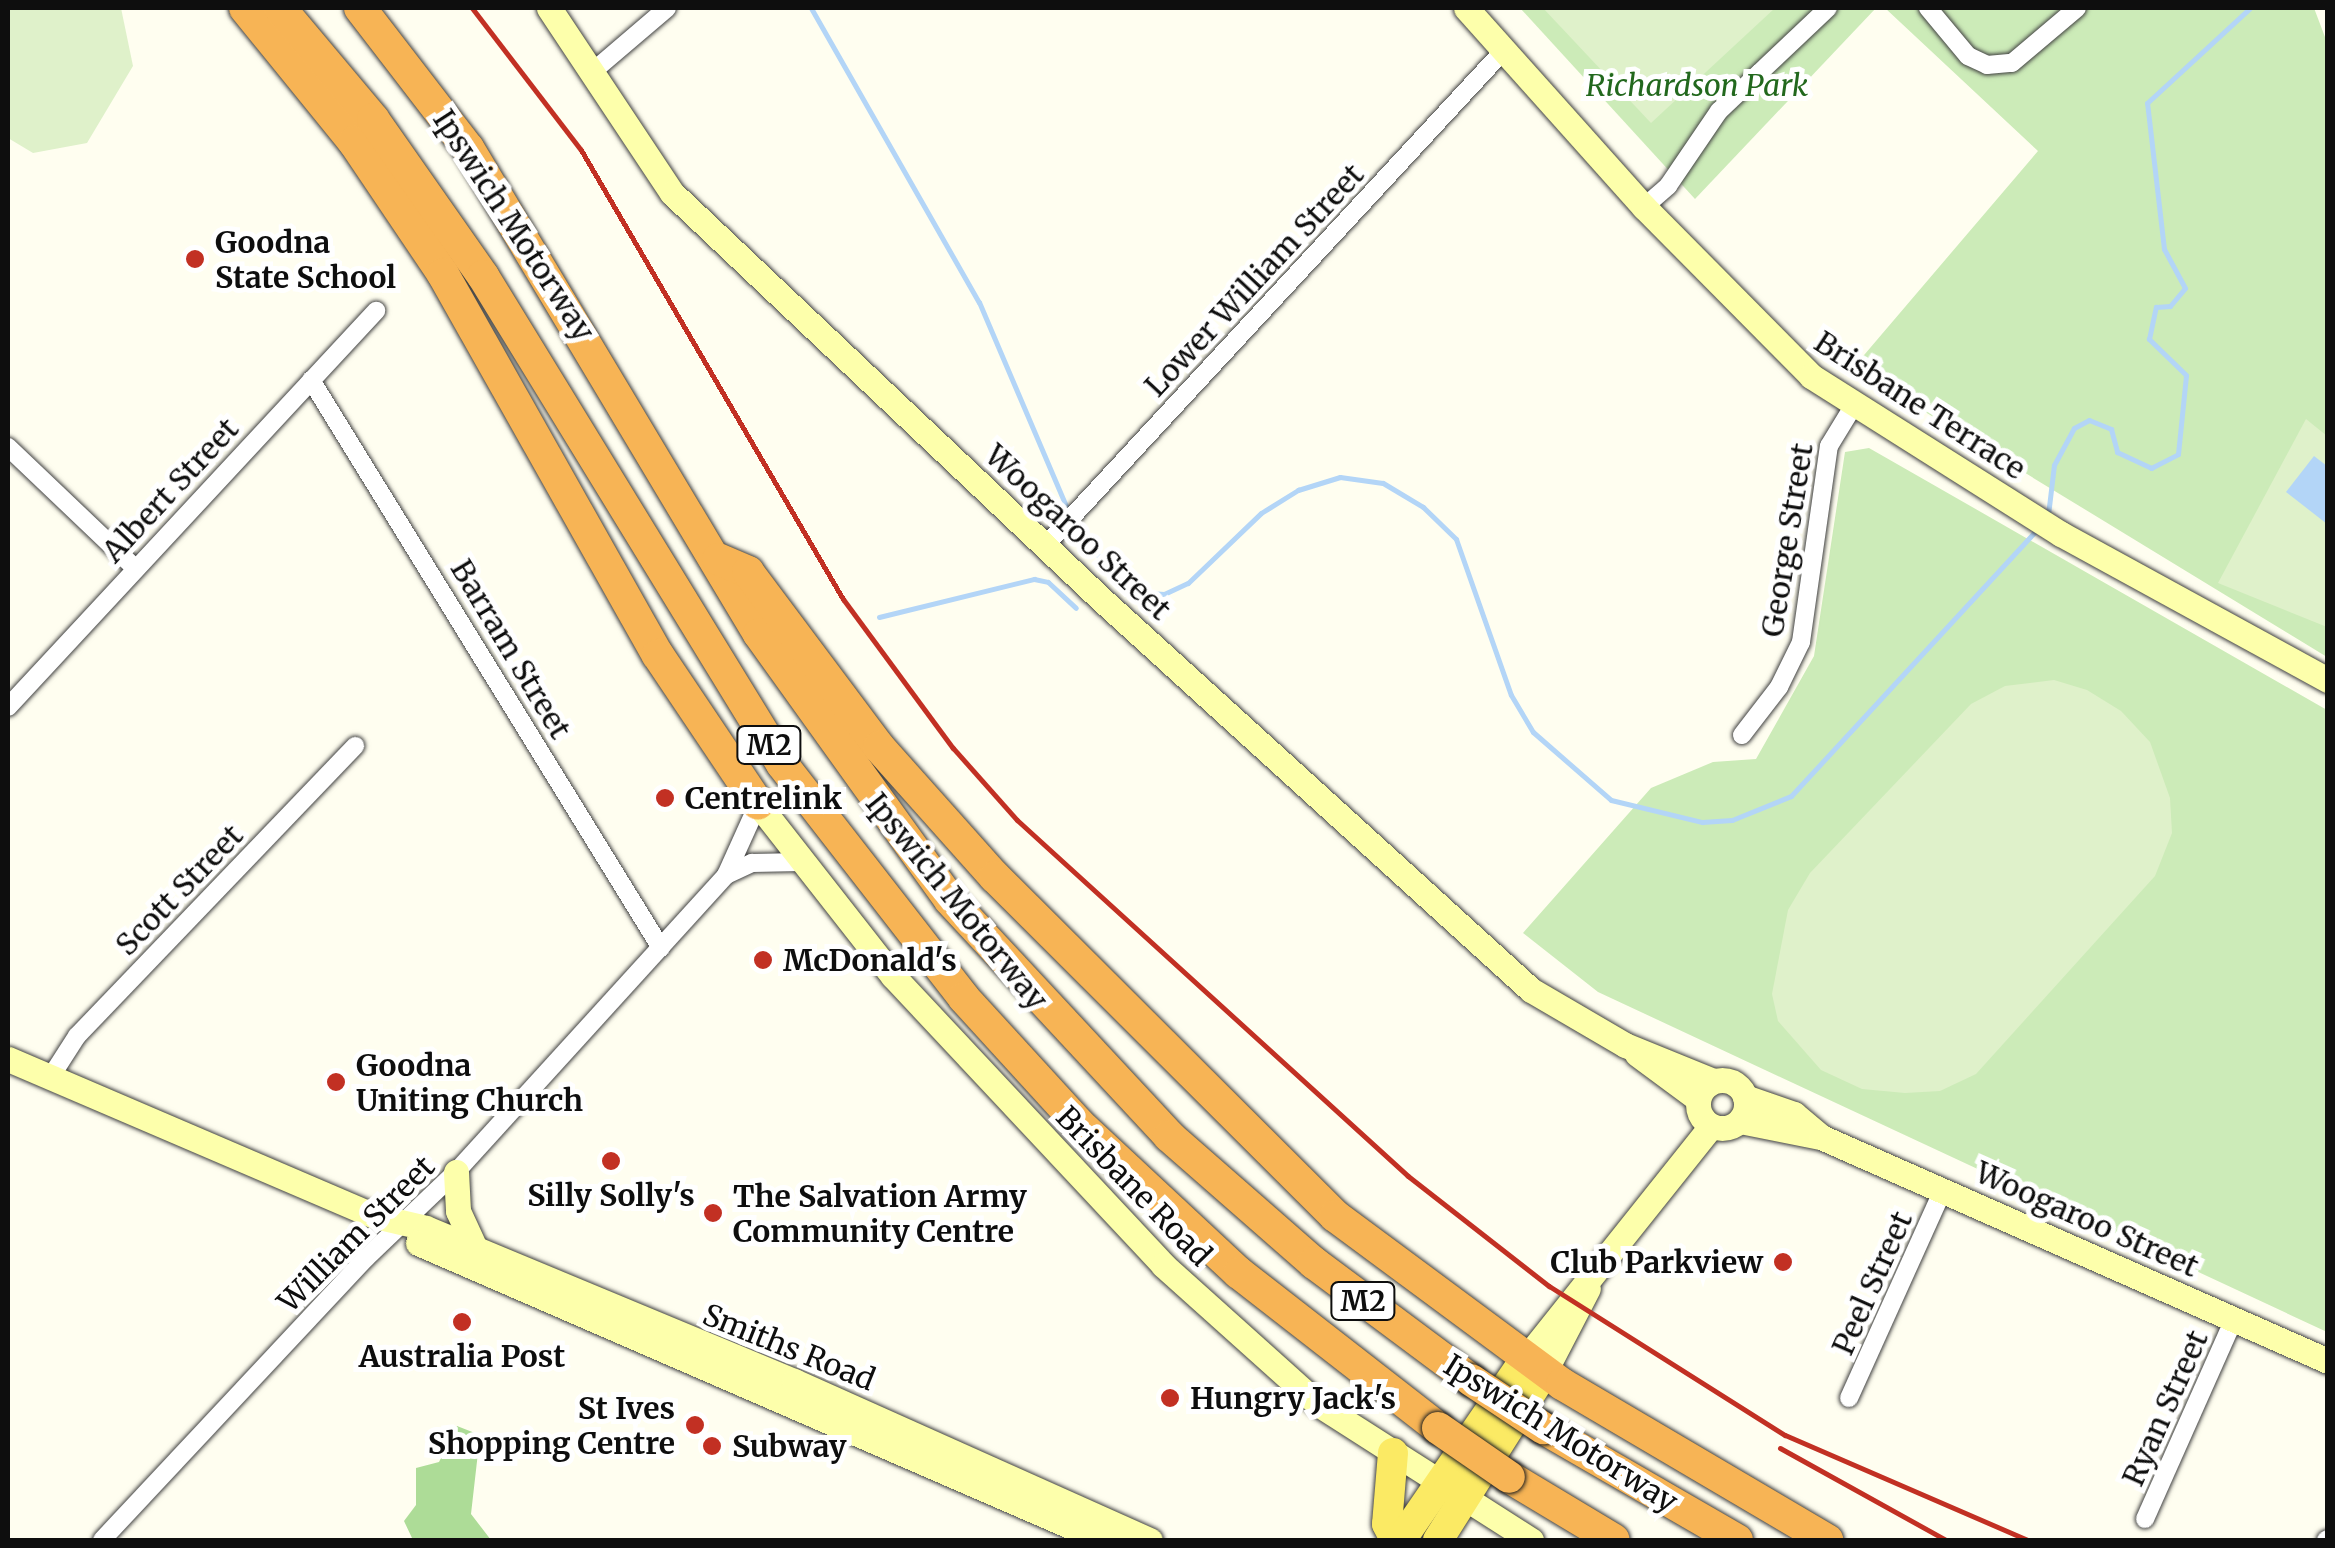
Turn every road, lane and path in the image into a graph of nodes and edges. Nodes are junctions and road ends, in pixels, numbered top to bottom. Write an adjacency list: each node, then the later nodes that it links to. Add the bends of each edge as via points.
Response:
1 (246, 8): 24 (highway, via 354,142 424,246 658,654)
2 (280, 8): 50 (highway, Ipswich Motorway / M2, bridge, via 432,200 728,682 856,864 940,969 1078,1122 1283,1310 1438,1428)
3 (360, 8): 18 (highway, Ipswich Motorway / M2, via 506,206)
4 (549, 8): 11 (street, Woogaroo Street)
5 (667, 8): 11 (street)
6 (1466, 8): 10 (street, Brisbane Terrace)
7 (1828, 8): 12 (street, via 1719,111 1668,186)
8 (1928, 8): 9 (street, via 1968,56 1987,65 2012,63)
9 (2077, 8)
10 (1504, 50): 12 (street, Brisbane Terrace); 17 (street, Lower William Street)
11 (591, 73): 17 (street, Woogaroo Street, via 639,152 715,238)
12 (1644, 206): 15 (street, Brisbane Terrace, via 1785,354)
13 (376, 312): 14 (street, Albert Street)
14 (311, 380): 19 (street, Albert Street); 27 (street, Barram Street)
15 (1854, 405): 20 (street, Brisbane Terrace, via 2061,534); 22 (street, George Street, via 1829,446 1801,642 1779,687)
16 (8, 447): 19 (street)
17 (1044, 547): 30 (street, Woogaroo Street, via 1512,974 1569,1016)
18 (714, 558): 39 (highway, via 748,572 932,809 1227,1115 1378,1252); 51 (highway, Ipswich Motorway / M2, bridge, via 880,810 1040,1005 1230,1192 1471,1380)
19 (135, 568): 21 (street, Albert Street)
20 (2328, 680)
21 (8, 707)
22 (1742, 735)
23 (355, 746): 29 (street, Scott Street, via 78,1036)
24 (758, 804): 25 (street, Brisbane Road); 26 (street, William Street)
25 (801, 862): 26 (street, via 752,863); 41 (street, Brisbane Road, via 924,1010 1163,1265 1318,1404)
26 (726, 876): 27 (street, William Street)
27 (661, 948): 33 (street, William Street)
28 (8, 1059): 29 (street, Smiths Road)
29 (50, 1078): 35 (street, Smiths Road)
30 (1706, 1090): 31 (street, Woogaroo Street, via 1736,1085); 32 (street, via 1700,1115)
31 (1742, 1109): 32 (street); 34 (street, Woogaroo Street, via 1794,1114 1821,1136)
32 (1711, 1126): 39 (street, via 1589,1284 1586,1302)
33 (456, 1172): 35 (street, William Street); 36 (street, via 458,1212)
34 (1943, 1190): 37 (street, Woogaroo Street); 40 (street, Peel Street)
35 (400, 1226): 36 (street, Smiths Road, via 426,1228); 44 (street, William Street); 45 (street, Smiths Road, via 413,1240 560,1306)
36 (474, 1248): 46 (street, Smiths Road)
37 (2234, 1319): 38 (street, Woogaroo Street); 43 (street, Ryan Street)
38 (2328, 1361)
39 (1536, 1365): 42 (main road); 52 (highway)
40 (1849, 1398)
41 (1394, 1453): 42 (street, Brisbane Road); 47 (main road, via 1387,1524)
42 (1452, 1490): 47 (main road); 48 (main road); 49 (street, Brisbane Road)
43 (2146, 1519)
44 (102, 1540)
45 (1102, 1540)
46 (1150, 1540)
47 (1398, 1540)
48 (1438, 1540)
49 (1531, 1540)
50 (1614, 1540)
51 (1738, 1540)
52 (1827, 1540)

